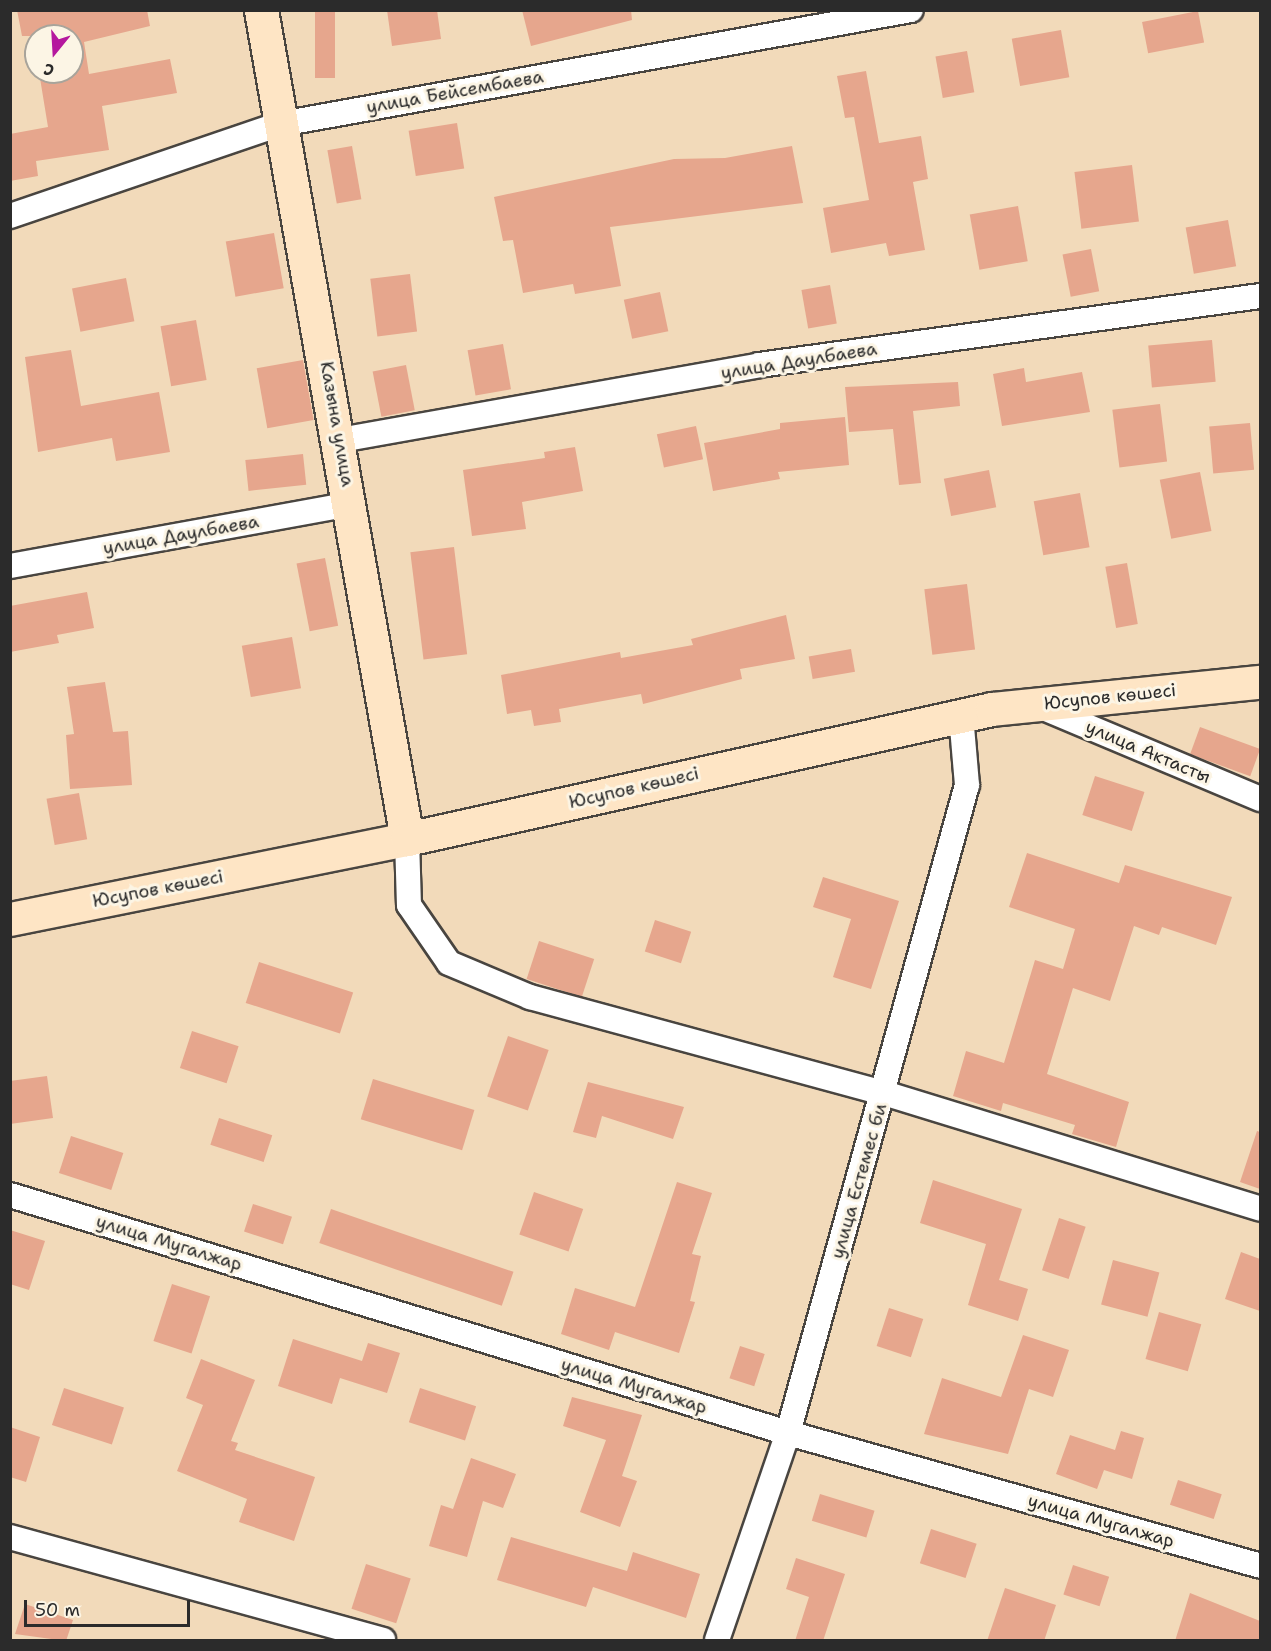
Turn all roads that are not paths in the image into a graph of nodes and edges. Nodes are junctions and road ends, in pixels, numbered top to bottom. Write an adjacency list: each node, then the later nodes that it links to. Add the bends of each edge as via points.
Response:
1 (261, 10): 3 (street, Казына улица)
2 (911, 10): 3 (street, улица Бейсембаева)
3 (281, 124): 4 (street, улица Бейсембаева); 6 (street, Казына улица)
4 (10, 216)
5 (1260, 296): 6 (street, улица Даулбаева, via 759,366)
6 (340, 440): 7 (street, Казына улица)
7 (351, 504): 8 (street, улица Даулбаева); 13 (street, Казына улица)
8 (10, 566)
9 (1260, 682): 10 (street, Юсупов көшесі)
10 (1036, 704): 11 (street, Юсупов көшесі); 12 (street, улица Актасты)
11 (962, 715): 13 (street, Юсупов көшесі); 15 (street, улица Естемес би, via 968,785)
12 (1260, 799)
13 (408, 839): 14 (street, Юсупов көшесі); 15 (street, via 409,905 449,963 530,997)
14 (10, 919)
15 (884, 1093): 17 (street); 18 (street, улица Естемес би)
16 (10, 1195): 18 (street, улица Мугалжар)
17 (1260, 1209)
18 (788, 1433): 20 (street, улица Мугалжар); 22 (street, улица Естемес би)
19 (10, 1537): 21 (street)
20 (1260, 1566)
21 (383, 1641)
22 (717, 1641)

